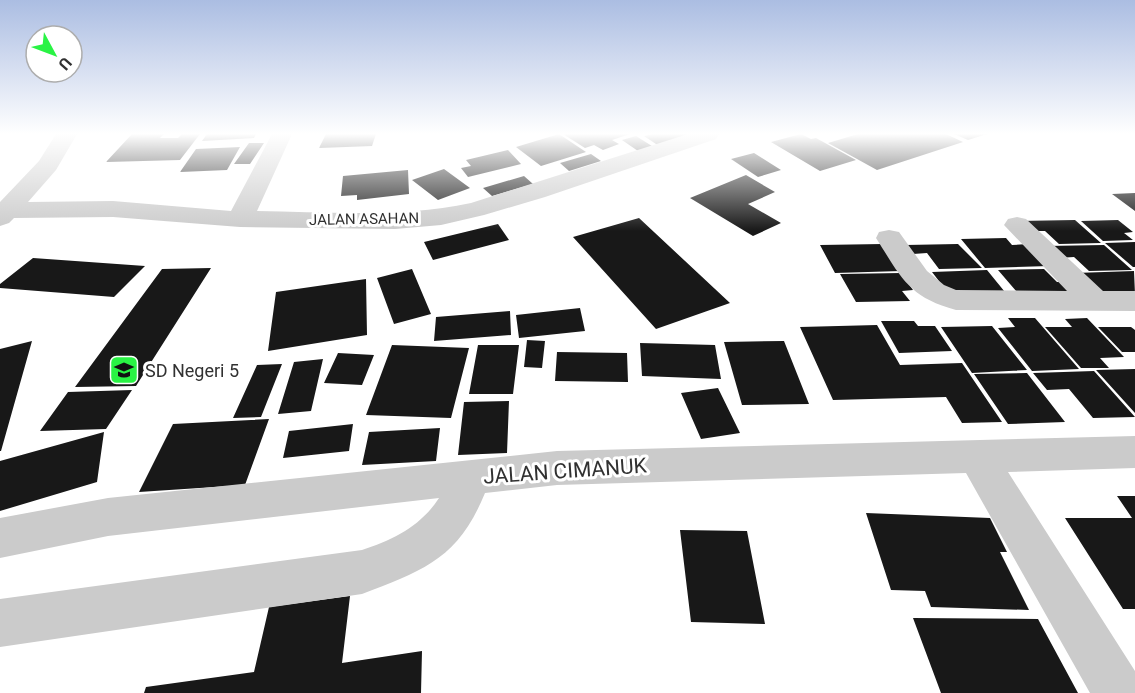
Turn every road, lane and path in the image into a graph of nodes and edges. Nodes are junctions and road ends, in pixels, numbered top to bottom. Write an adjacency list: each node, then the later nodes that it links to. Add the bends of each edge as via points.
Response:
1 (47, 166): 4 (street)
2 (266, 166): 5 (street)
3 (612, 166): 5 (street, JALAN ASAHAN, via 536,192 441,217 395,221)
4 (2, 212): 5 (street, JALAN ASAHAN, via 112,209)
5 (240, 219)
6 (1017, 225): 8 (street)
7 (889, 238): 8 (street, via 919,281 942,297)
8 (1095, 301): 9 (street)
9 (1135, 301)
10 (1135, 452): 11 (street, JALAN CIMANUK)
11 (978, 458): 12 (street, JALAN CIMANUK, via 557,468); 15 (street)
12 (471, 477): 13 (street, JALAN CIMANUK, via 108,517); 14 (street, via 461,504 444,528 409,555 362,572)
13 (0, 538)
14 (0, 623)
15 (1119, 693)

